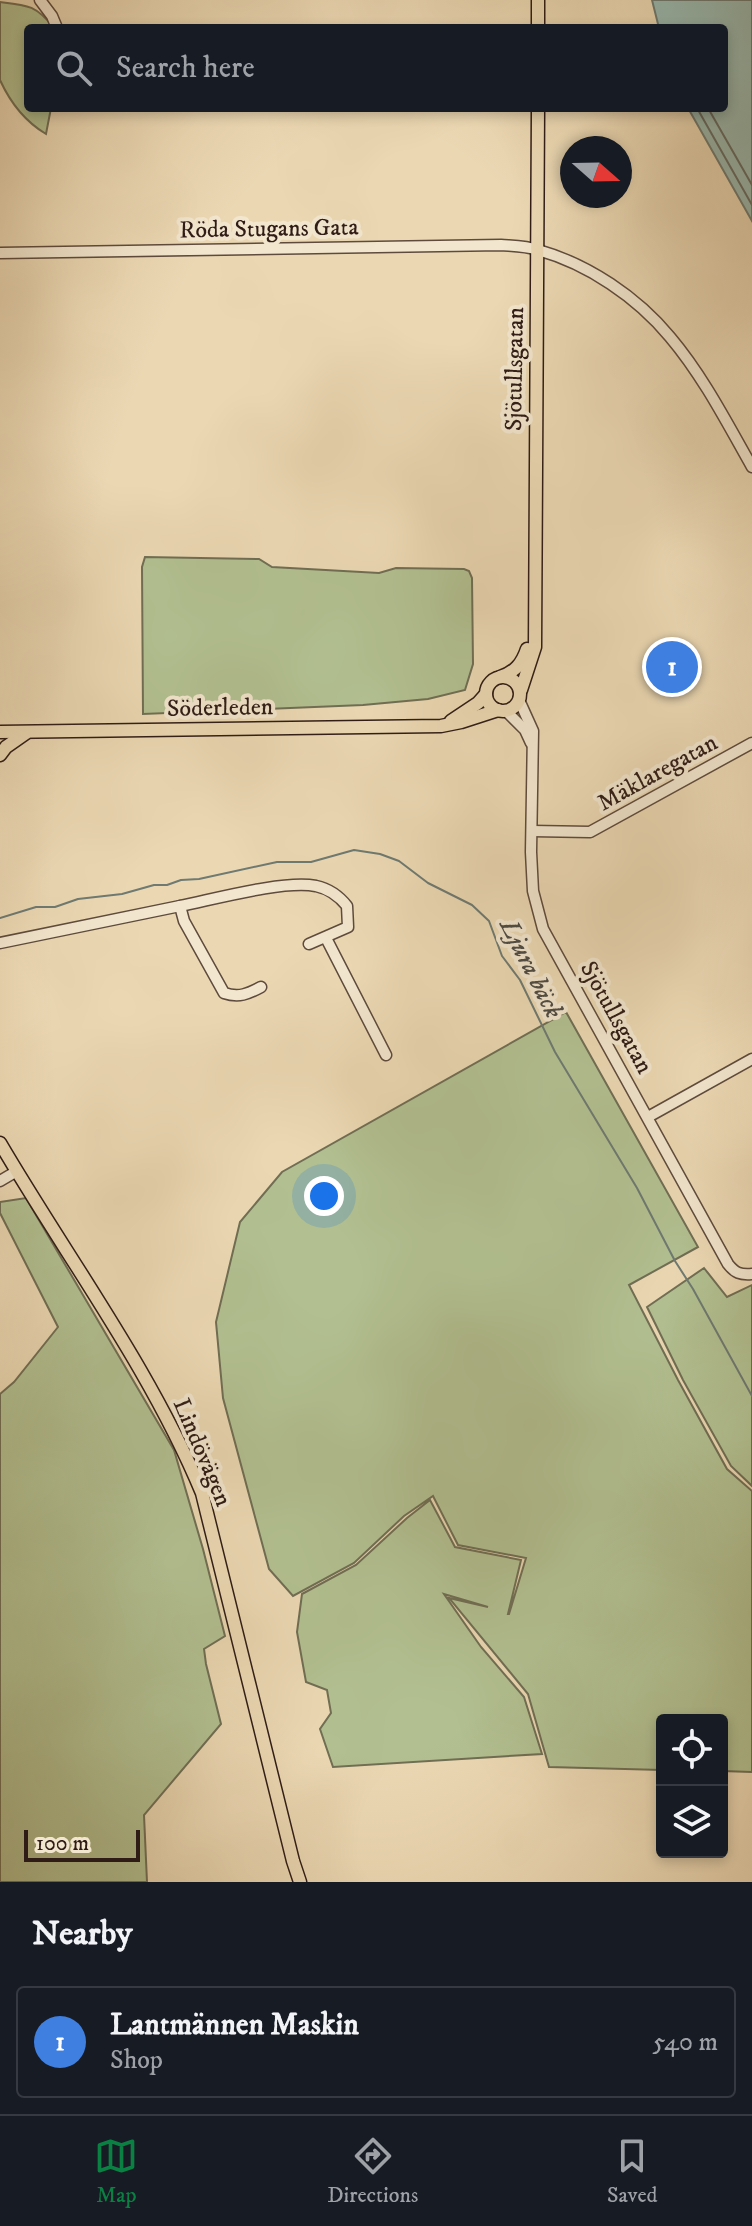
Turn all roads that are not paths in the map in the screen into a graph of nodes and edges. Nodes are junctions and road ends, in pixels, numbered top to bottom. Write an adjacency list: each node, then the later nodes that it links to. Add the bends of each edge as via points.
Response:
1 (40, 0): 3 (street)
2 (538, 0): 4 (main road)
3 (55, 24)
4 (538, 24)
5 (538, 112): 6 (main road, Sjötullsgatan)
6 (537, 249): 7 (street, Röda Stugans Gata, via 501,245); 8 (street, Röda Stugans Gata, via 613,285 670,336); 9 (main road, Sjötullsgatan)
7 (0, 253)
8 (752, 467)
9 (534, 631): 10 (main road, Sjötullsgatan, via 524,660); 12 (main road, Sjötullsgatan, via 535,647)
10 (500, 677): 11 (main road); 12 (main road, via 511,679)
11 (486, 694): 13 (main road, via 489,704); 14 (main road)
12 (520, 695): 13 (main road, via 513,707); 18 (street, Sjötullsgatan, via 533,731)
13 (502, 710): 14 (main road, Söderleden); 18 (street, via 525,730)
14 (441, 726): 16 (main road, Söderleden)
15 (0, 732): 16 (main road, Söderleden)
16 (29, 732): 19 (main road)
17 (752, 743): 20 (street, Mäklaregatan, via 590,832)
18 (532, 745): 20 (street, Sjötullsgatan)
19 (0, 755)
20 (532, 831): 28 (street, Sjötullsgatan, via 533,891 543,929)
21 (180, 906): 22 (street, via 315,886 331,891 347,906 348,927); 23 (street); 25 (street, via 224,993 245,995)
22 (326, 938): 24 (street); 26 (street)
23 (0, 943)
24 (309, 944)
25 (261, 987)
26 (386, 1055)
27 (752, 1059): 28 (street)
28 (648, 1117): 32 (street, Sjötullsgatan, via 728,1264 742,1275)
29 (0, 1143): 30 (main road, Lindövägen)
30 (17, 1171): 31 (street); 33 (main road, Lindövägen, via 153,1391 202,1493)
31 (0, 1181)
32 (752, 1274)
33 (298, 1882)

